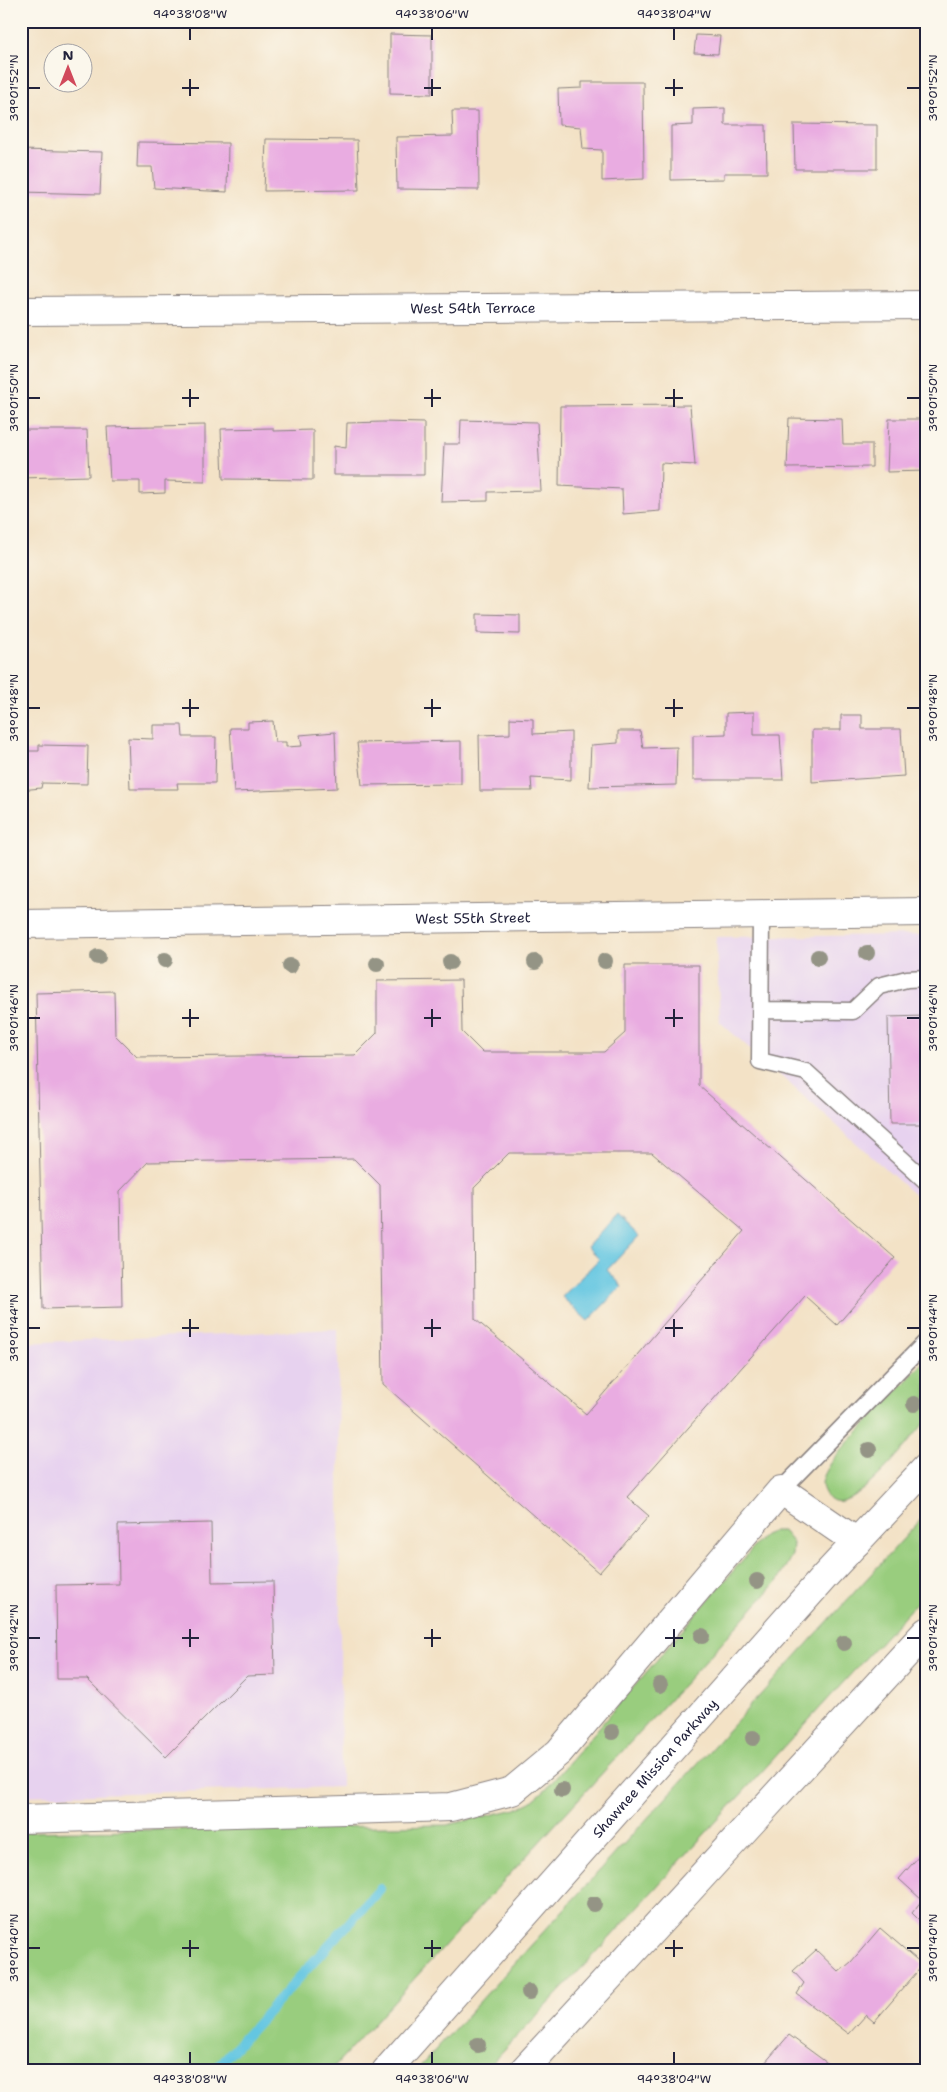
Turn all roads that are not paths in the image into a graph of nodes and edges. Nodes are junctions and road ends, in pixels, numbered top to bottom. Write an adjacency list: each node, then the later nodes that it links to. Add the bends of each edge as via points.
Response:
1 (926, 304): 2 (main road, West 54th Terrace)
2 (21, 311)
3 (926, 912): 4 (main road, West 55th Street)
4 (761, 914): 5 (main road, West 55th Street); 7 (lane)
5 (21, 924)
6 (926, 978): 7 (lane, via 879,986 853,1011)
7 (760, 1010): 8 (lane, via 760,1061 806,1072)
8 (926, 1181)
9 (926, 1342): 11 (lane)
10 (926, 1468): 12 (main road, Shawnee Mission Parkway)
11 (781, 1490): 12 (main road); 14 (main road, via 559,1752 512,1791 450,1807)
12 (857, 1542): 15 (main road, Shawnee Mission Parkway)
13 (926, 1632): 16 (main road)
14 (21, 1819)
15 (386, 2071)
16 (523, 2071)

